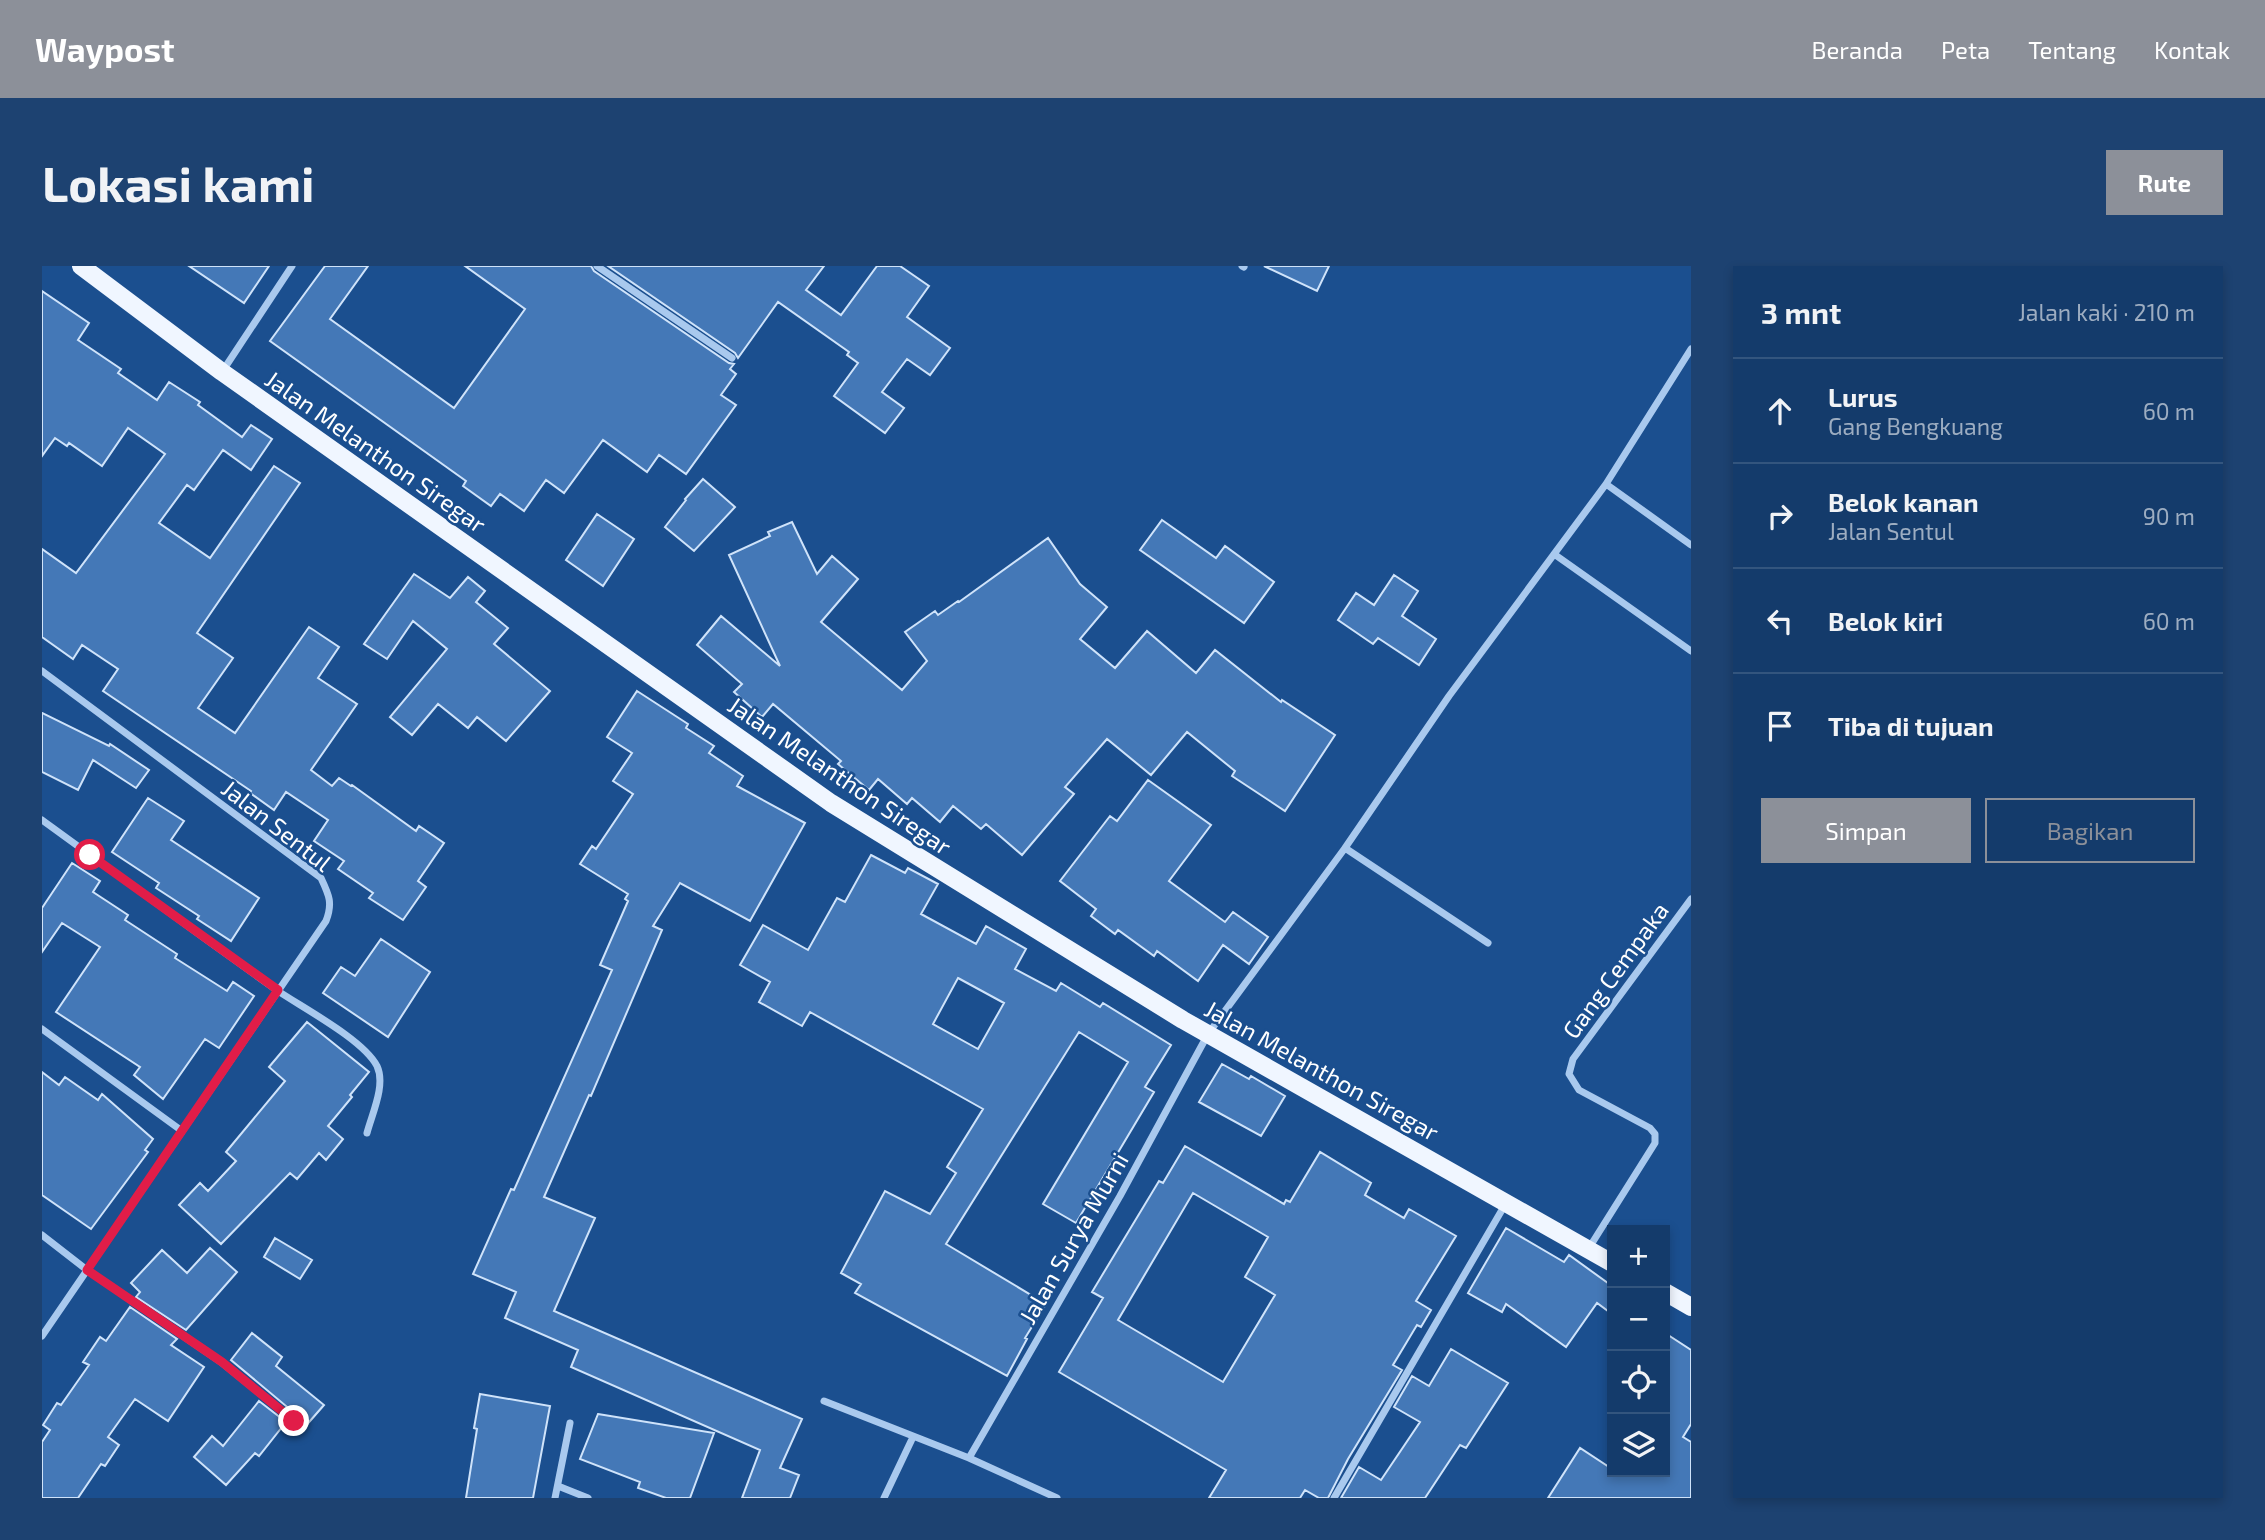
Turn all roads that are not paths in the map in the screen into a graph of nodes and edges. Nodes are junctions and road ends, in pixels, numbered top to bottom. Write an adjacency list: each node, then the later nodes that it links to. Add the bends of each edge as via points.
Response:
1 (81, 266): 6 (main road, Jalan Melanthon Siregar)
2 (292, 266): 6 (street)
3 (597, 266): 5 (street)
4 (1691, 349): 7 (street, Jalan Surya Murni)
5 (732, 358)
6 (222, 372): 18 (main road, Jalan Melanthon Siregar, via 831,803)
7 (1606, 484): 8 (street); 9 (street, Jalan Surya Murni)
8 (1691, 545)
9 (1554, 554): 10 (street); 13 (street, Jalan Surya Murni)
10 (1691, 651)
11 (42, 671): 16 (street, Jalan Sentul, via 321,878 332,906)
12 (42, 820): 16 (street)
13 (1345, 848): 15 (street); 18 (street, Jalan Surya Murni)
14 (1691, 900): 23 (street, Gang Cempaka, via 1573,1059 1569,1074 1580,1090 1655,1134 1655,1143)
15 (1488, 943)
16 (278, 990): 19 (street, Jalan Sentul); 20 (street, via 346,1036 378,1067 377,1099)
17 (42, 1029): 19 (street)
18 (1208, 1034): 21 (main road, Jalan Melanthon Siregar); 33 (street, Jalan Surya Murni)
19 (182, 1131): 25 (street, Jalan Sentul)
20 (366, 1133)
21 (1507, 1203): 23 (main road, Jalan Melanthon Siregar); 39 (street)
22 (42, 1236): 25 (street)
23 (1588, 1249): 24 (main road, Jalan Melanthon Siregar)
24 (1607, 1260)
25 (87, 1270): 28 (street, Jalan Sentul); 30 (street, via 222,1362)
26 (1670, 1295): 27 (main road)
27 (1691, 1307)
28 (42, 1336)
29 (824, 1401): 32 (street)
30 (294, 1421)
31 (570, 1423): 34 (street)
32 (913, 1437): 33 (street); 37 (street)
33 (969, 1458): 38 (street)
34 (558, 1486): 35 (street); 36 (street)
35 (555, 1498)
36 (588, 1498)
37 (884, 1498)
38 (1057, 1498)
39 (1334, 1498)

